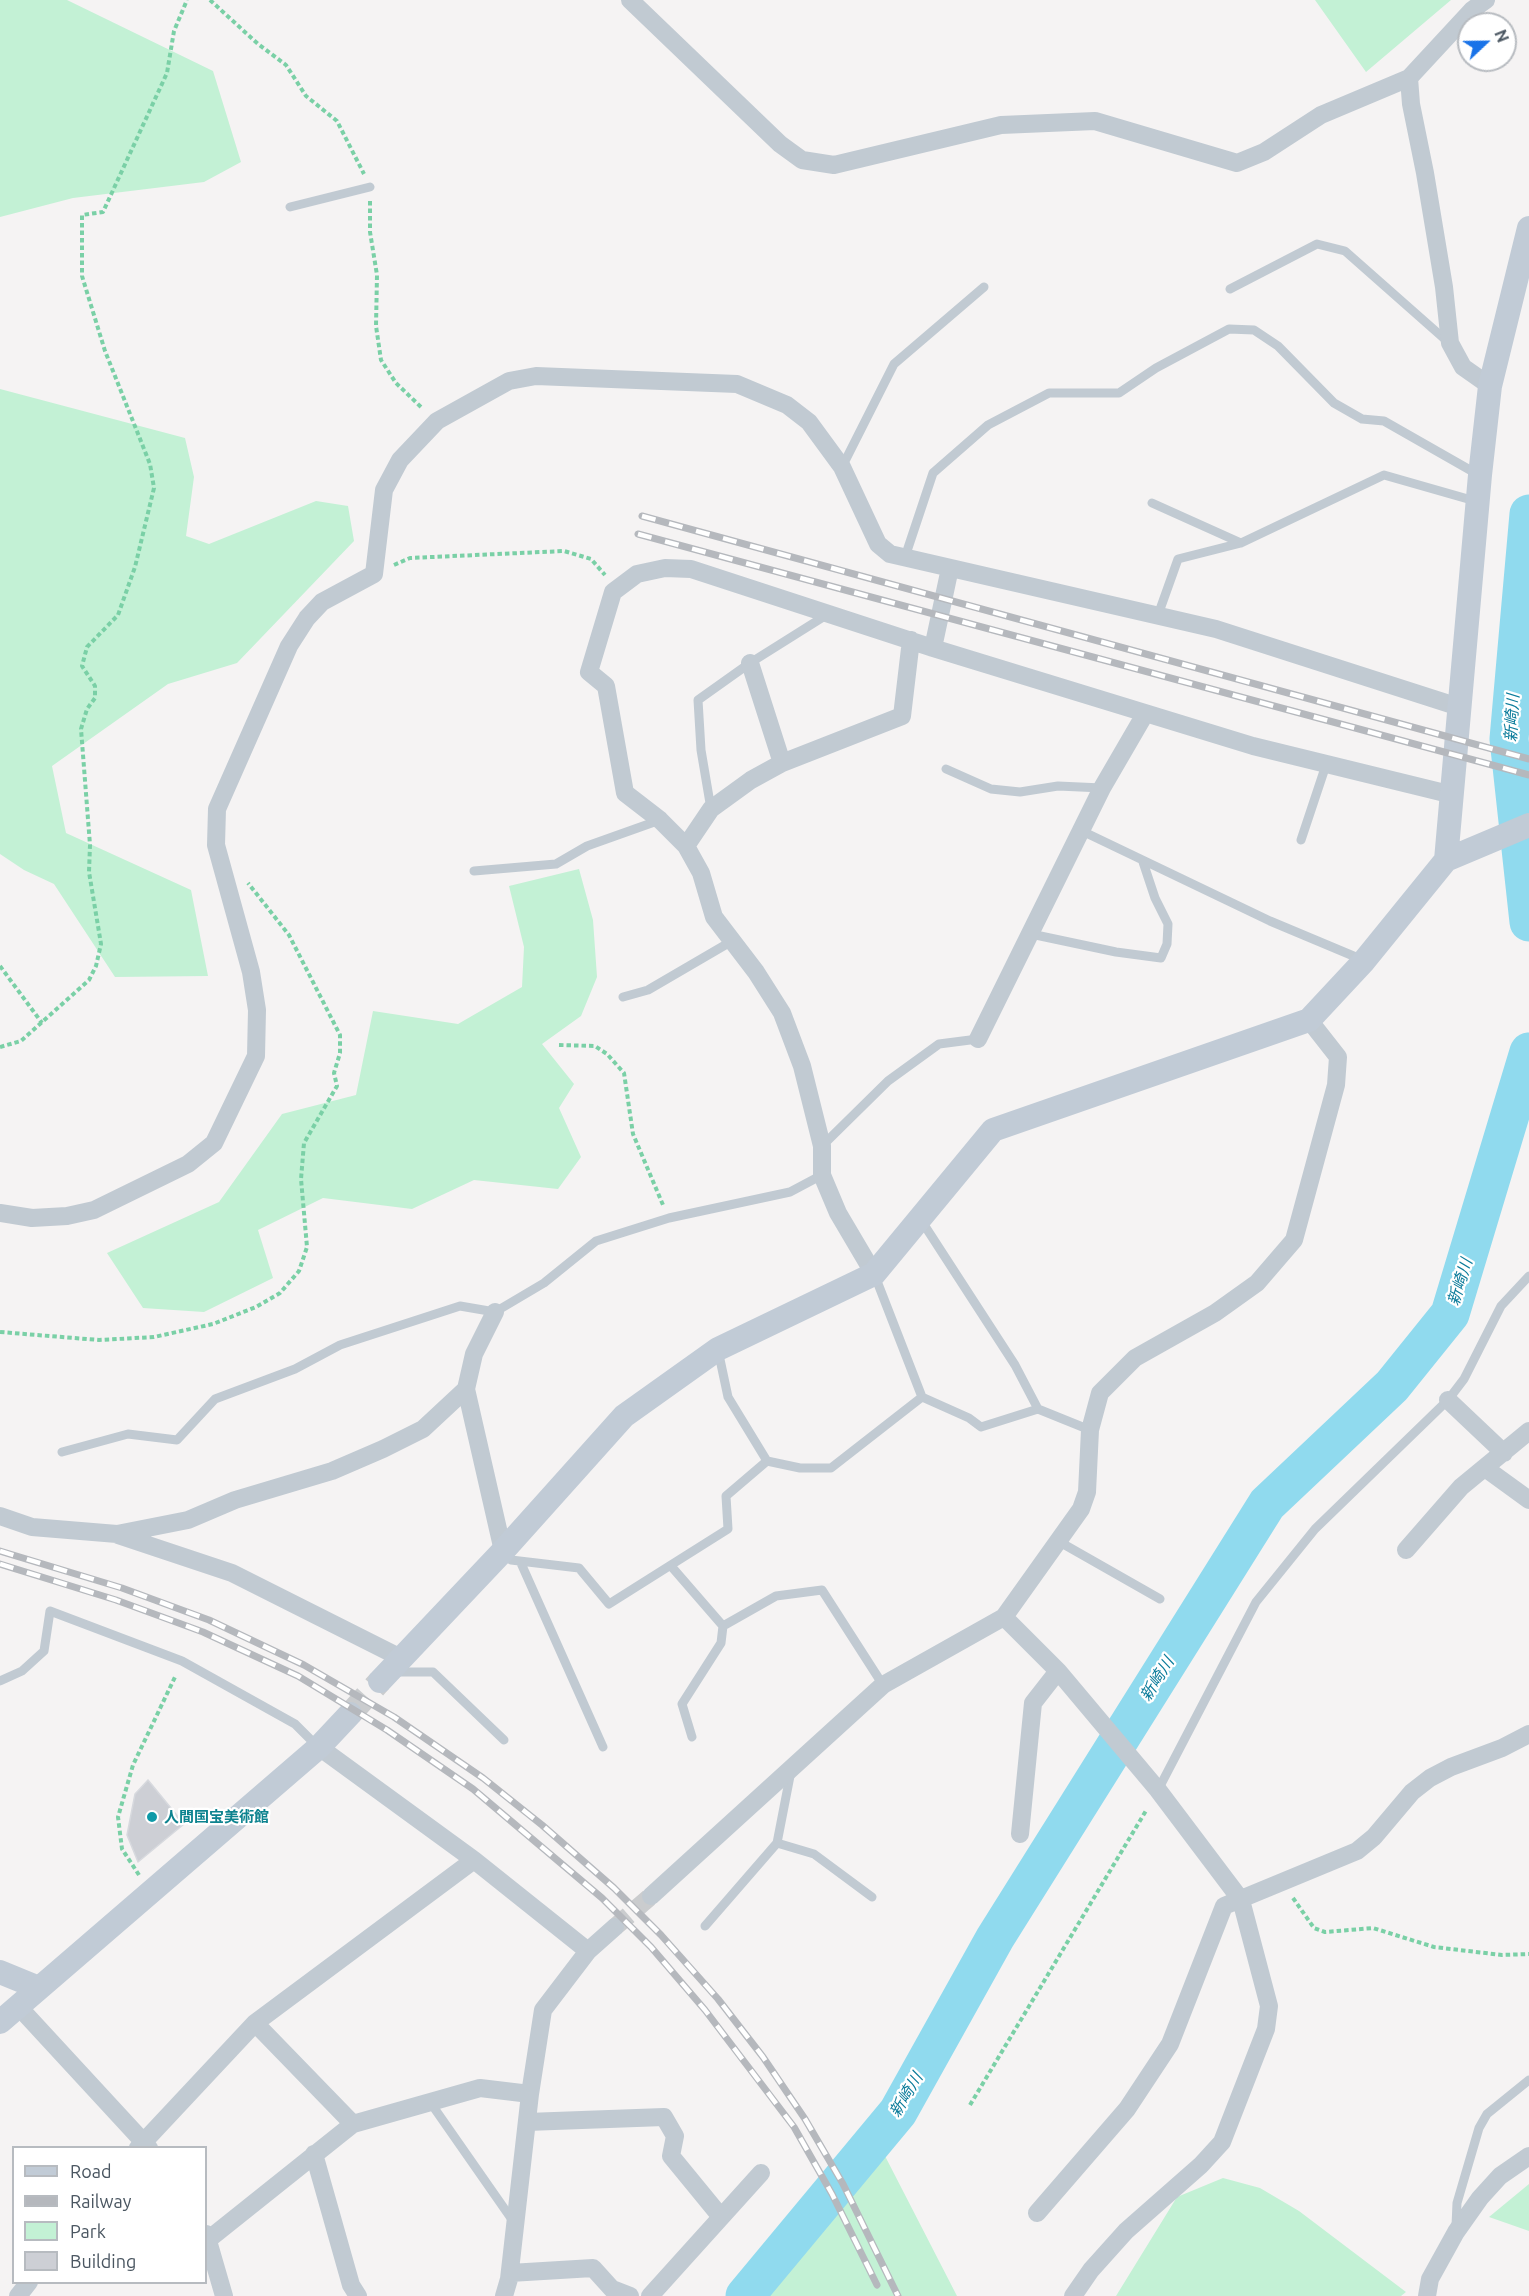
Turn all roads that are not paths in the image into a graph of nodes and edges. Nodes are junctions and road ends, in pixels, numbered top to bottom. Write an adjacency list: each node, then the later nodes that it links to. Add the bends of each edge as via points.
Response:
1 (630, 0): 3 (street, via 780,144 802,160 834,165 1001,125 1095,122 1237,163 1264,152 1321,114)
2 (1486, 0): 3 (street)
3 (1409, 78): 9 (street)
4 (370, 187): 5 (lane)
5 (290, 207)
6 (1529, 228): 10 (street)
7 (984, 287): 11 (lane, via 894,364)
8 (1230, 289): 9 (lane, via 1317,244 1345,251)
9 (1450, 343): 10 (street, via 1463,367)
10 (1490, 386): 12 (street)
11 (842, 467): 16 (street, via 878,544 890,554); 47 (street, via 809,422 788,405 737,384 536,376 509,381 436,421 400,460 384,490 374,574 322,602 307,618 289,646 217,809 216,844 251,972 257,1010 256,1056 214,1143 188,1164 94,1210 32,1218)
12 (1480, 475): 13 (street); 16 (lane, via 1384,421 1362,418 1334,403 1278,346 1254,330 1229,329 1156,368 1119,393 1049,393 988,425 933,473)
13 (1478, 502): 15 (lane, via 1384,475); 23 (street)
14 (1152, 503): 15 (lane)
15 (1241, 543): 19 (lane, via 1178,559)
16 (905, 557): 17 (street)
17 (950, 568): 19 (street); 21 (street)
18 (828, 614): 20 (street); 22 (lane); 31 (street, via 691,569 665,568 637,574 613,592 590,672 606,686 625,793)
19 (1158, 615): 23 (street, via 1216,629)
20 (911, 640): 21 (street); 25 (street, via 902,716)
21 (933, 648): 24 (street)
22 (750, 663): 25 (street); 30 (lane, via 698,700)
23 (1459, 707): 29 (street)
24 (1145, 714): 26 (street); 28 (street)
25 (782, 763): 30 (street)
26 (1326, 765): 29 (street); 34 (lane)
27 (946, 769): 28 (lane, via 991,789 1020,792 1058,786)
28 (1102, 788): 33 (street)
29 (1453, 795): 36 (street)
30 (711, 809): 35 (street)
31 (660, 820): 35 (street); 38 (lane, via 587,846 556,864)
32 (1529, 825): 36 (street)
33 (1082, 831): 37 (lane); 39 (street)
34 (1301, 840)
35 (686, 846): 40 (street, via 701,873 714,917)
36 (1446, 860): 41 (street)
37 (1143, 862): 39 (lane, via 1168,924 1167,944 1161,958); 41 (lane)
38 (474, 871)
39 (1031, 934): 44 (street)
40 (732, 941): 42 (lane, via 648,990); 45 (street, via 782,1014 802,1066)
41 (1364, 961): 43 (street)
42 (623, 997)
43 (1309, 1020): 48 (street, via 993,1130); 57 (street, via 1338,1057 1336,1085 1294,1240 1257,1283 1215,1313 1136,1358 1100,1393)
44 (978, 1039): 45 (lane, via 939,1044 888,1081)
45 (822, 1146): 46 (street)
46 (822, 1175): 49 (street, via 838,1213); 51 (lane, via 790,1192 669,1218 596,1241 544,1283)
47 (0, 1214)
48 (919, 1217): 49 (street); 56 (lane, via 1016,1365)
49 (874, 1274): 52 (street); 54 (lane)
50 (1529, 1276): 55 (lane, via 1501,1306 1464,1379)
51 (495, 1312): 53 (street, via 474,1354); 59 (lane, via 460,1306 340,1345 295,1369 215,1398 177,1440 128,1434)
52 (718, 1349): 61 (lane, via 728,1397); 68 (street, via 624,1416)
53 (466, 1389): 65 (street, via 423,1429 332,1471 235,1500 188,1520); 68 (street)
54 (922, 1397): 56 (lane, via 981,1427); 61 (lane, via 831,1468)
55 (1448, 1400): 60 (street); 84 (lane, via 1315,1529 1256,1602)
56 (1038, 1409): 57 (lane)
57 (1090, 1430): 66 (street, via 1087,1492 1081,1509)
58 (1529, 1431): 60 (street)
59 (62, 1452)
60 (1504, 1453): 62 (street)
61 (767, 1461): 69 (lane, via 726,1496 728,1529)
62 (1485, 1468): 63 (street); 67 (street, via 1461,1487)
63 (1529, 1500)
64 (0, 1516): 65 (street, via 32,1527)
65 (117, 1534): 73 (street, via 232,1573)
66 (1058, 1540): 70 (lane); 71 (street)
67 (1406, 1550)
68 (511, 1556): 69 (lane, via 579,1568 609,1604); 73 (street); 82 (lane)
69 (671, 1566): 72 (lane)
70 (1160, 1599)
71 (1004, 1617): 74 (street); 76 (street)
72 (723, 1626): 76 (lane, via 776,1596 822,1590); 79 (lane, via 721,1643 682,1704)
73 (390, 1670): 80 (lane, via 433,1672)
74 (1058, 1671): 84 (street); 85 (street, via 1033,1703)
75 (0, 1682): 81 (lane, via 22,1671 44,1651 50,1611 182,1661 294,1724)
76 (883, 1685): 83 (street)
77 (350, 1714): 81 (street)
78 (1529, 1734): 90 (street, via 1430,1778 1357,1851)
79 (692, 1737)
80 (504, 1740)
81 (319, 1747): 87 (street); 95 (street)
82 (603, 1747)
83 (791, 1771): 86 (lane); 88 (street)
84 (1158, 1790): 90 (street)
85 (1020, 1834)
86 (777, 1843): 89 (lane, via 814,1854); 91 (lane)
87 (474, 1860): 93 (street); 98 (street)
88 (651, 1896)
89 (872, 1897)
90 (1241, 1900): 108 (street, via 1224,1906 1170,2044 1127,2109); 121 (street, via 1269,2006 1266,2029 1222,2142 1126,2231)
91 (705, 1926)
92 (615, 1927): 93 (street)
93 (588, 1951): 100 (street, via 543,2010)
94 (0, 1972): 95 (street)
95 (39, 1988): 96 (street)
96 (18, 2007): 97 (street); 104 (street)
97 (0, 2022)
98 (255, 2023): 103 (street); 104 (street)
99 (1529, 2080): 111 (lane, via 1487,2114 1479,2128 1457,2203)
100 (530, 2094): 101 (street, via 480,2088); 102 (street)
101 (430, 2102): 103 (street); 110 (lane)
102 (527, 2122): 109 (street, via 664,2117 675,2136 671,2156); 110 (street)
103 (353, 2124): 105 (street)
104 (144, 2145)
105 (314, 2154): 112 (street); 117 (street, via 351,2285)
106 (1529, 2156): 111 (street, via 1500,2176)
107 (761, 2173): 109 (street)
108 (1037, 2214)
109 (721, 2217): 120 (street)
110 (515, 2223): 113 (street)
111 (1456, 2232): 122 (street, via 1430,2279)
112 (207, 2237): 116 (street)
113 (510, 2272): 118 (street); 119 (street, via 593,2268 612,2289)
114 (28, 2284): 115 (street)
115 (18, 2296)
116 (224, 2296)
117 (358, 2296)
118 (504, 2296)
119 (630, 2296)
120 (650, 2296)
121 (1073, 2296)
122 (1427, 2296)

